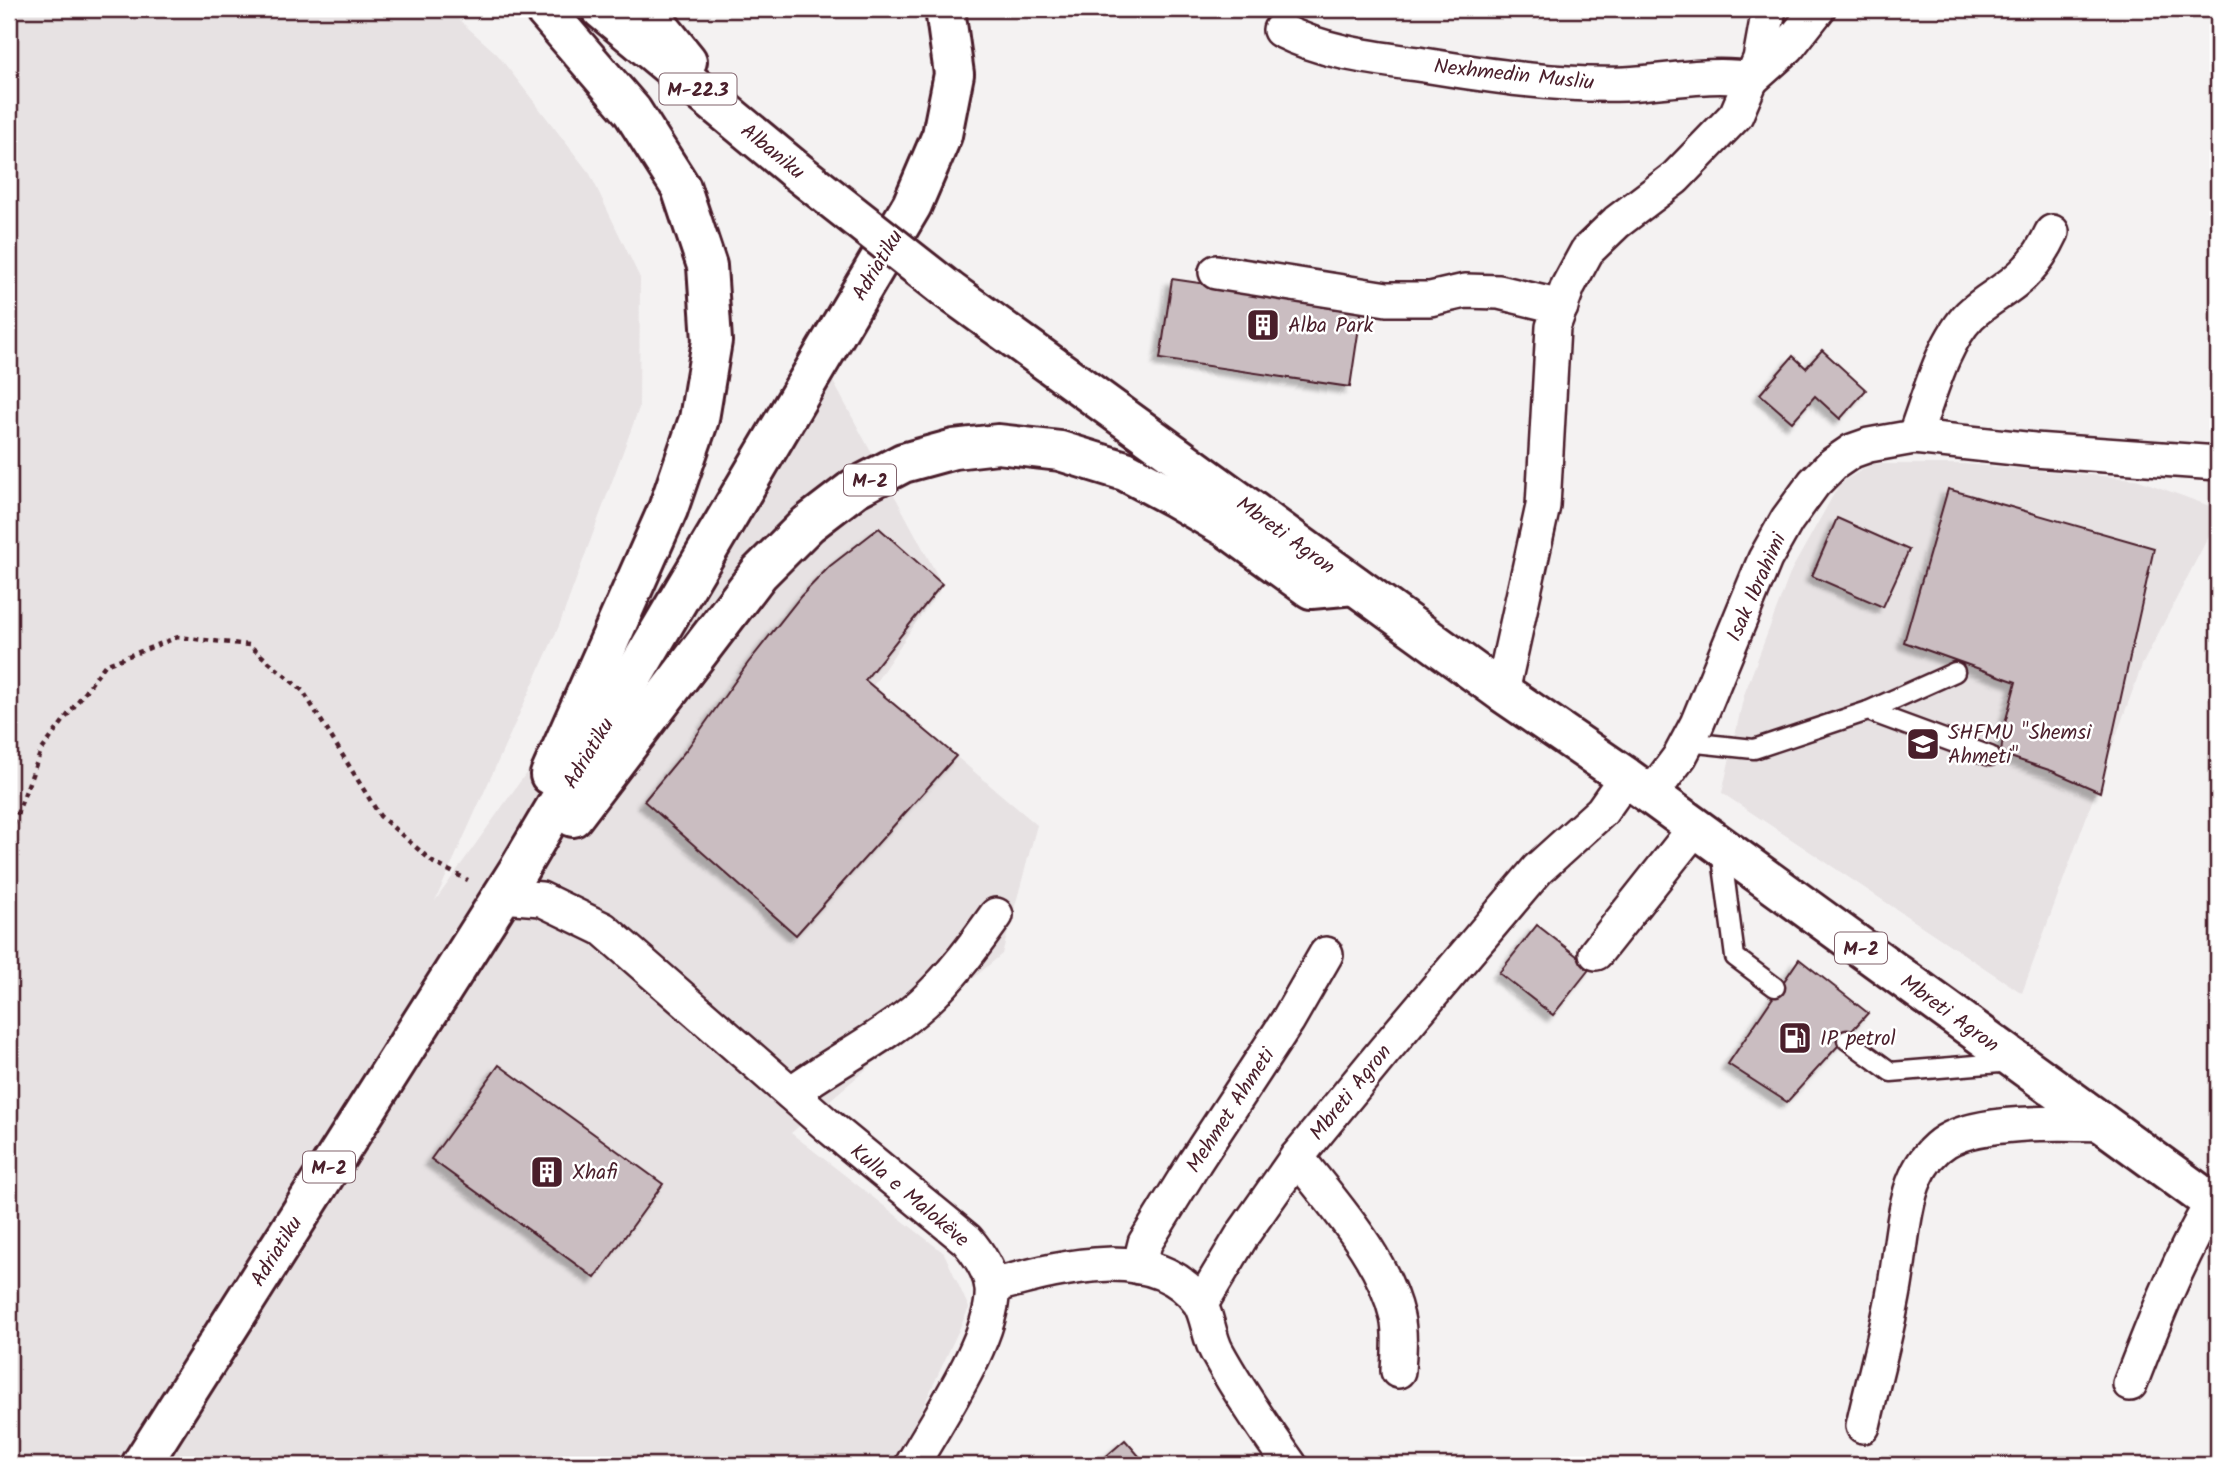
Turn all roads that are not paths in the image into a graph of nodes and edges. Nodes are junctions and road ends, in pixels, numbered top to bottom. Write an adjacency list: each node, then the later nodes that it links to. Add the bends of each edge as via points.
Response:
1 (544, 9): 24 (main road, via 632,111 681,188 707,266 712,341 699,419 668,509 524,836)
2 (601, 9): 9 (main road, Albaniku / M-22.3)
3 (650, 9): 9 (main road, M-2, via 694,69)
4 (946, 9): 24 (main road, Adriatiku / M-2, via 954,74 942,135 912,205)
5 (1769, 9): 8 (street)
6 (1818, 9): 8 (street, via 1788,47)
7 (1280, 30): 8 (street, Nexhmedin Musliu, via 1343,53 1511,79 1625,84)
8 (1752, 79): 13 (street, via 1736,115 1675,178 1587,251)
9 (794, 169): 12 (main road, Albaniku / M-2, bridge)
10 (2052, 232): 14 (street, via 2028,271 1963,325 1942,364)
11 (1216, 272): 13 (street, via 1387,299 1499,292)
12 (948, 290): 16 (main road, Mbreti Agron / M-2)
13 (1560, 307): 18 (street, via 1553,327 1543,506)
14 (1914, 437): 15 (street, Isak Ibrahimi); 20 (street, Isak Ibrahimi, via 1852,451 1814,483 1765,559)
15 (2218, 463)
16 (1354, 585): 18 (main road, Mbreti Agron / M-2); 24 (main road, M-2, via 1311,589 1227,528 1174,497 1125,471 1060,451 998,444 954,449 903,463 855,488 808,524 759,573 555,842)
17 (1955, 672): 19 (lane)
18 (1502, 692): 22 (main road, Mbreti Agron / M-2)
19 (1868, 711): 20 (lane, via 1754,749); 21 (lane)
20 (1687, 742): 22 (street, Isak Ibrahimi, via 1679,756)
21 (1990, 756)
22 (1638, 786): 23 (main road, Mbreti Agron / M-2); 33 (street, Mbreti Agron, via 1602,811 1538,869)
23 (1708, 837): 26 (street); 28 (lane, via 1735,957); 30 (main road, Mbreti Agron / M-2)
24 (510, 882): 31 (street, Kulla e Malokëve, via 603,929); 41 (main road, Adriatiku / M-2)
25 (996, 915): 31 (street, via 961,963 923,1002)
26 (1596, 953)
27 (1326, 954): 35 (street, Mehmet Ahmeti, via 1145,1243)
28 (1775, 987)
29 (1847, 1040): 30 (lane, via 1891,1072)
30 (2017, 1061): 32 (main road, Mbreti Agron / M-2)
31 (791, 1093): 36 (street, Kulla e Malokëve, via 967,1240 981,1256)
32 (2103, 1124): 34 (main road, Mbreti Agron / M-2); 40 (street, via 2043,1123 1970,1131 1946,1141 1928,1156 1915,1178 1908,1207 1894,1294)
33 (1297, 1157): 37 (street, Mbreti Agron); 38 (street, Mbreti Agron, via 1386,1283 1397,1318)
34 (2215, 1205): 39 (street, Mbreti Agron, via 2190,1240)
35 (1139, 1267): 36 (street, via 1095,1264); 37 (street, via 1164,1274)
36 (992, 1286): 42 (street, Kulla e Malokëve, via 982,1341)
37 (1201, 1304): 43 (street, via 1210,1339 1238,1390)
38 (1398, 1371)
39 (2130, 1384)
40 (1863, 1426)
41 (141, 1465)
42 (912, 1465)
43 (1290, 1465)

